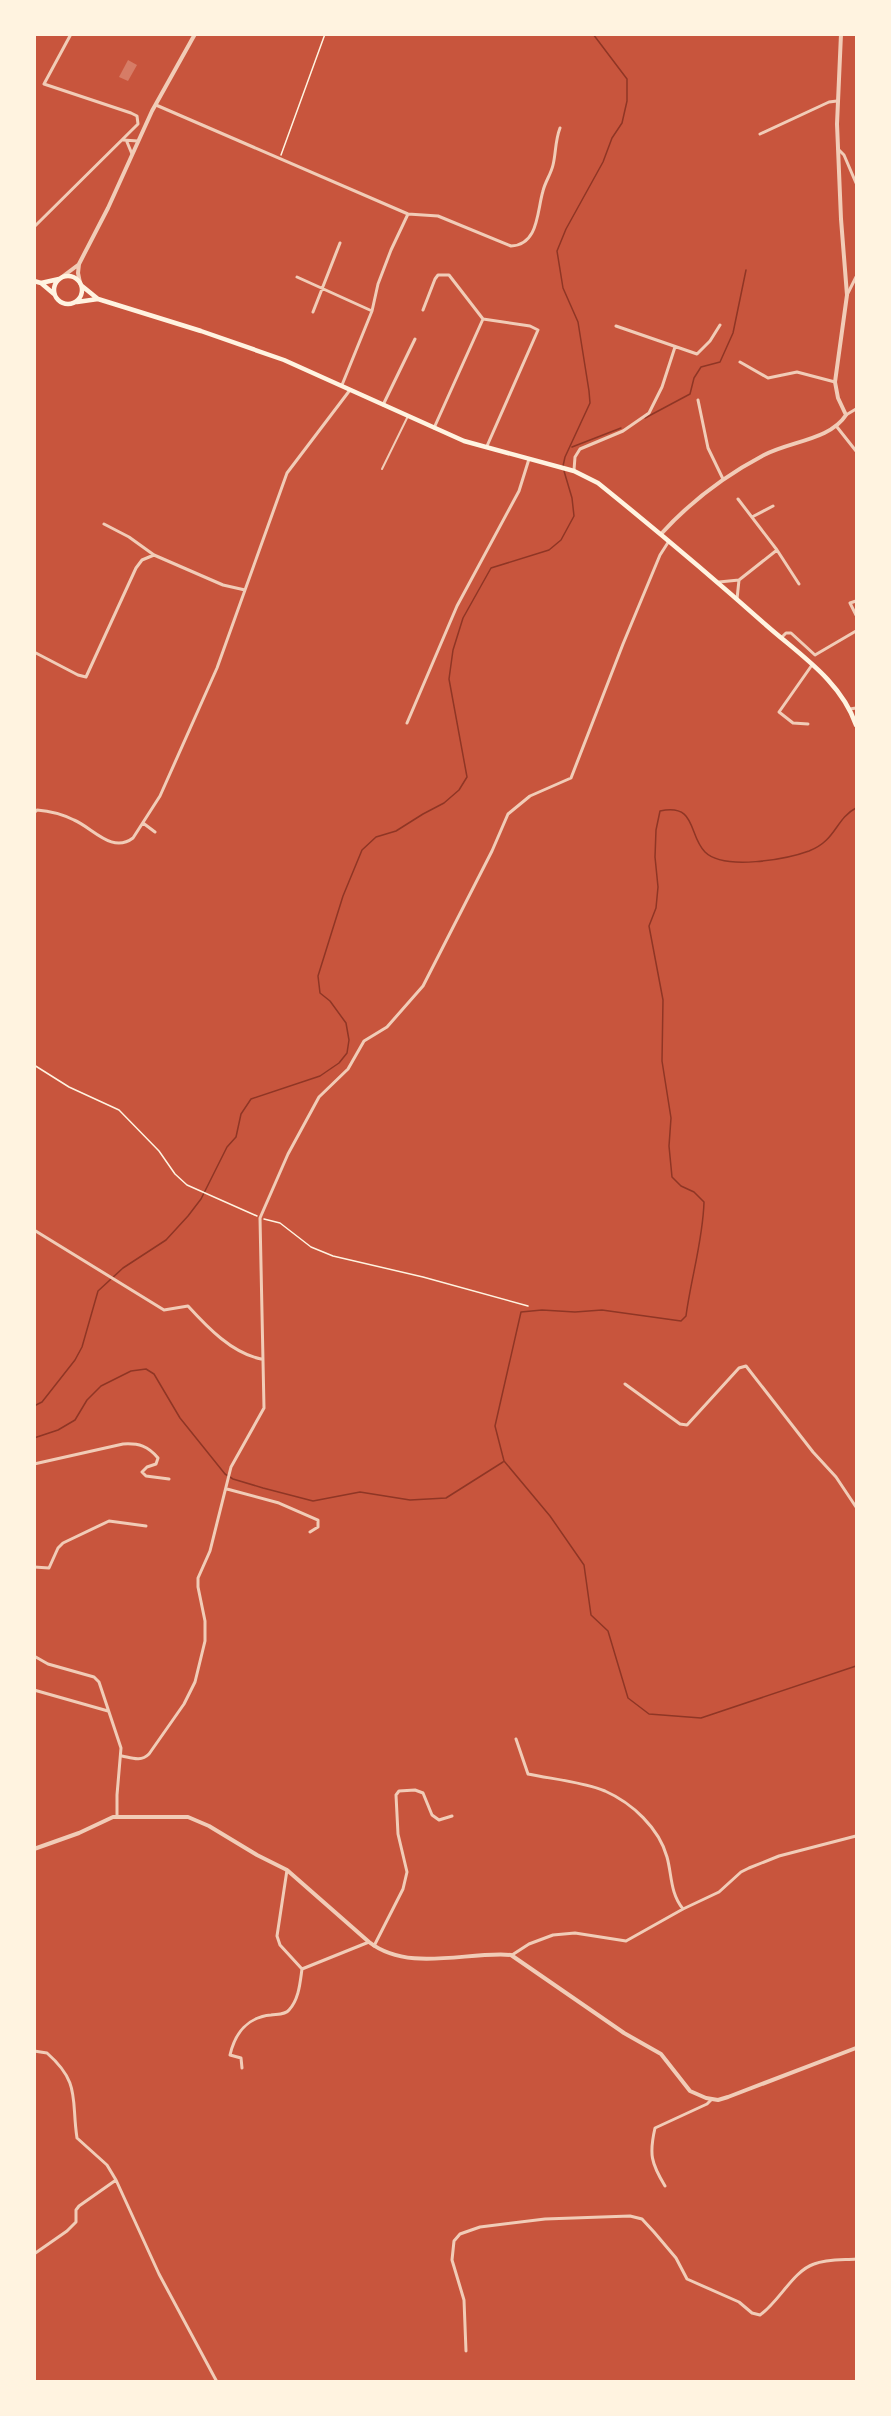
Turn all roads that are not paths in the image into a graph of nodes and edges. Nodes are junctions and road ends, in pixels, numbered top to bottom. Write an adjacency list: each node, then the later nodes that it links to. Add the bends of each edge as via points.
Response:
1 (71, 34): 8 (street, via 45,84 137,116 137,127)
2 (195, 34): 5 (street)
3 (842, 34): 4 (street)
4 (837, 101): 7 (street); 10 (street)
5 (156, 105): 9 (street); 13 (street)
6 (560, 128): 13 (street, via 537,221 521,244 502,244 438,216)
7 (760, 134)
8 (125, 141): 9 (street); 11 (street); 14 (street)
9 (138, 141): 11 (street)
10 (838, 149): 12 (street); 25 (street)
11 (132, 154): 16 (street)
12 (856, 183)
13 (408, 214): 29 (street, via 381,275)
14 (34, 227)
15 (340, 243): 23 (street)
16 (79, 264): 18 (street); 22 (street)
17 (297, 277): 23 (street)
18 (61, 278): 21 (main road); 22 (main road, via 74,277); 24 (main road, via 54,286)
19 (856, 278): 25 (street)
20 (34, 281): 21 (main road)
21 (41, 283): 24 (main road)
22 (81, 284): 26 (main road); 27 (main road, via 82,294)
23 (323, 288): 29 (street); 30 (street)
24 (55, 295): 27 (main road, via 64,304)
25 (847, 295): 37 (street)
26 (98, 299): 27 (main road); 38 (main road, via 227,339)
27 (77, 302)
28 (423, 310): 31 (street, via 435,279 445,274)
29 (372, 311): 38 (street)
30 (313, 312)
31 (483, 319): 46 (street); 47 (street, via 538,330)
32 (720, 325): 35 (street, via 699,353)
33 (616, 326): 35 (street)
34 (415, 339): 41 (street)
35 (675, 347): 51 (street, via 649,413 623,431 580,449)
36 (740, 362): 37 (street, via 768,378 797,372)
37 (834, 382): 43 (street)
38 (341, 386): 39 (main road)
39 (350, 390): 41 (main road); 65 (street, via 287,473)
40 (698, 400): 52 (street, via 708,448)
41 (383, 405): 44 (main road)
42 (856, 409): 43 (street)
43 (846, 415): 45 (street)
44 (408, 416): 46 (main road); 50 (street)
45 (837, 427): 48 (street); 52 (street, via 767,453)
46 (434, 428): 47 (main road)
47 (487, 448): 49 (main road)
48 (856, 451)
49 (529, 459): 51 (main road); 76 (street, via 519,491 457,606)
50 (382, 469)
51 (572, 471): 57 (main road, via 598,483)
52 (723, 479): 57 (street)
53 (738, 499): 55 (street)
54 (773, 506): 55 (street)
55 (752, 517): 59 (street)
56 (104, 524): 60 (street)
57 (661, 534): 58 (main road)
58 (669, 541): 62 (main road); 83 (street, via 571,778 530,796 508,813 423,986 387,1027 364,1041 352,1064 319,1097 296,1138 260,1218)
59 (777, 550): 61 (street); 63 (street)
60 (154, 555): 65 (street, via 223,585); 72 (street, via 136,568 86,677)
61 (737, 581): 62 (street); 64 (street); 66 (street)
62 (718, 582): 66 (main road)
63 (799, 584)
64 (738, 585): 66 (street); 67 (street)
65 (245, 590): 80 (street, via 208,688)
66 (729, 591): 67 (main road)
67 (737, 599): 71 (main road)
68 (856, 601): 69 (street, via 850,603)
69 (856, 615)
70 (856, 631): 71 (street, via 815,655 794,635 786,633)
71 (783, 639): 73 (main road)
72 (34, 652)
73 (812, 665): 75 (main road, via 827,677); 77 (street, via 779,712 793,723)
74 (856, 708): 75 (street)
75 (850, 709): 78 (main road)
76 (407, 723)
77 (808, 724)
78 (856, 725)
79 (35, 811): 80 (street, via 48,811 76,821 116,844 128,842)
80 (144, 823): 81 (street)
81 (155, 832)
82 (34, 1230): 83 (street, via 165,1310 188,1306 209,1330 245,1356)
83 (261, 1359): 87 (street, via 264,1408 231,1467)
84 (625, 1384): 88 (street, via 680,1424 687,1425 739,1368 749,1368)
85 (34, 1464): 86 (street, via 138,1443 158,1458 156,1464 142,1472)
86 (169, 1479)
87 (227, 1489): 90 (street, via 298,1509 318,1520 318,1527); 96 (street, via 210,1551 198,1578 206,1621 195,1682 145,1758)
88 (856, 1507)
89 (146, 1526): 91 (street, via 109,1521 63,1543 49,1568)
90 (310, 1532)
91 (34, 1567)
92 (34, 1656): 94 (street, via 94,1677)
93 (34, 1690): 94 (street)
94 (108, 1711): 96 (street)
95 (516, 1739): 102 (street, via 528,1774 605,1791 634,1809 659,1838 668,1857 675,1899)
96 (122, 1756): 97 (street)
97 (117, 1816): 100 (street); 101 (street, via 188,1817)
98 (452, 1816): 103 (street, via 439,1820 432,1815 423,1793 415,1790 399,1791 396,1795 398,1834 407,1872 403,1889)
99 (856, 1836): 102 (street, via 749,1868 719,1892)
100 (34, 1849)
101 (287, 1870): 103 (street); 105 (street, via 277,1936 280,1945)
102 (683, 1908): 104 (street, via 626,1941 553,1935)
103 (372, 1944): 104 (street, via 400,1955 435,1960); 105 (street)
104 (511, 1955): 109 (street, via 661,2054 690,2091)
105 (302, 1969): 108 (street, via 298,1994 289,2010 260,2017 242,2028 234,2039 230,2055 241,2058)
106 (856, 2048): 109 (street, via 728,2097)
107 (34, 2051): 110 (street, via 47,2053 71,2082 78,2138 107,2165)
108 (242, 2068)
109 (712, 2099): 111 (street, via 655,2128 651,2147 653,2167)
110 (116, 2180): 112 (street, via 79,2206 76,2222); 115 (street, via 159,2274)
111 (665, 2186)
112 (34, 2254)
113 (856, 2259): 114 (street, via 815,2263 802,2271 760,2315 687,2279 676,2258 642,2219 545,2219 480,2227 460,2234 452,2249 464,2300)
114 (466, 2350)
115 (217, 2382)

